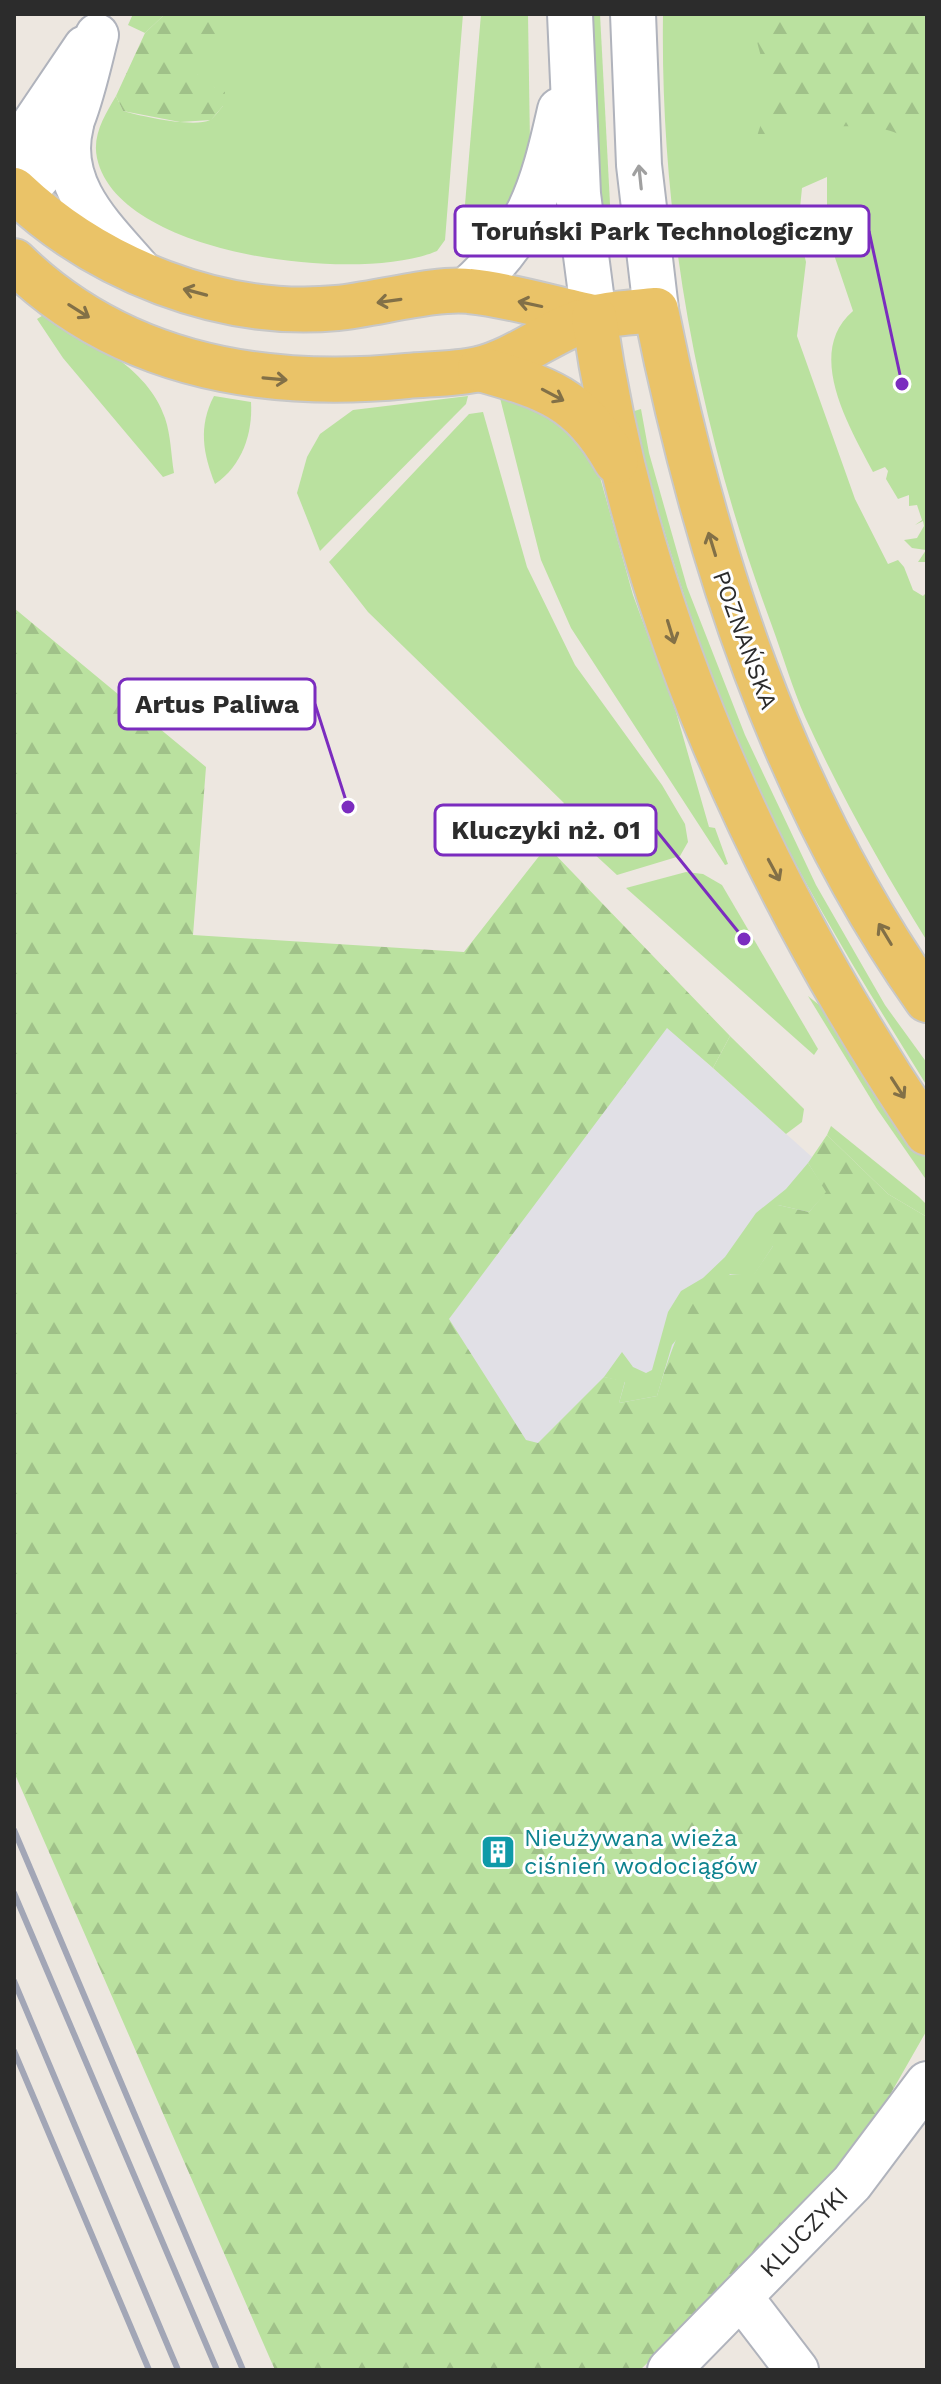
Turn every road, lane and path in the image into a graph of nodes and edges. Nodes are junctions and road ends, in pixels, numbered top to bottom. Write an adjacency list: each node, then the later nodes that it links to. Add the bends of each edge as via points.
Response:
1 (633, 14): 13 (main road, one-way to 1, via 639,165)
2 (102, 24): 4 (street); 6 (street)
3 (570, 27): 12 (main road, via 560,112 541,185 521,233); 14 (main road, via 578,194)
4 (62, 77): 5 (street, via 39,98); 7 (street)
5 (14, 110)
6 (73, 121): 8 (street, via 53,161 37,179); 11 (street, via 68,164 76,189)
7 (14, 152)
8 (14, 182)
9 (14, 190): 11 (main road, via 77,238)
10 (14, 261): 15 (main road, one-way to 15, via 73,308 134,343 198,365 318,382)
11 (144, 275): 12 (main road, one-way to 11, via 335,308 279,308 225,300)
12 (467, 290): 14 (main road, one-way to 12)
13 (656, 310): 14 (main road); 17 (main road, POZNAŃSKA, one-way to 13, via 841,857 755,671 711,543)
14 (594, 317): 15 (main road); 16 (main road)
15 (480, 369): 16 (main road, one-way to 16, via 528,382 560,398 596,426)
16 (625, 476): 18 (main road, one-way to 18, via 674,643 719,758 820,957)
17 (927, 1000)
18 (927, 1133)
19 (927, 2083): 20 (street, KLUCZYKI, via 852,2183)
20 (741, 2297): 21 (street, KLUCZYKI); 22 (street)
21 (669, 2370)
22 (797, 2370)

